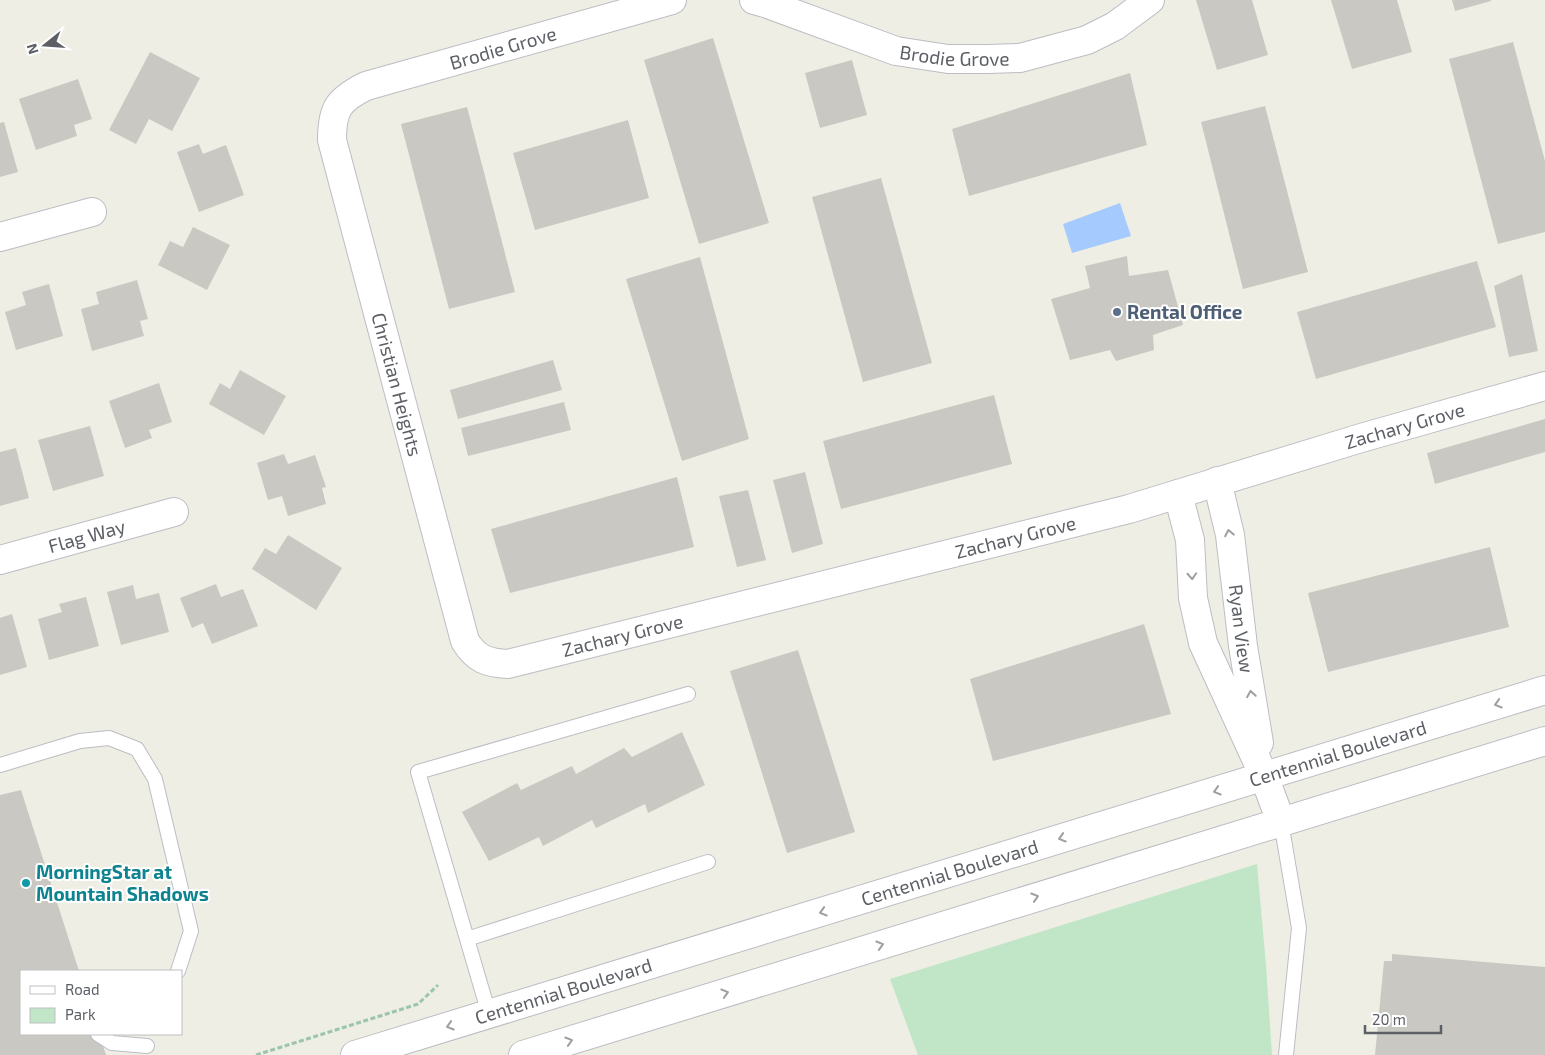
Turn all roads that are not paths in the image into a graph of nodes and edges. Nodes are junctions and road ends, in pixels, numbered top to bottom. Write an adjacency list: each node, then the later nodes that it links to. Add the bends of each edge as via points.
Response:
1 (672, 0): 4 (street, Brodie Grove, via 366,86)
2 (754, 0): 3 (street, Brodie Grove, via 896,51 948,59 988,60 1020,58 1087,40 1115,26)
3 (1150, 0)
4 (338, 105): 12 (street, Christian Heights, via 332,122 332,140 465,641)
5 (92, 212): 6 (street)
6 (0, 237)
7 (1545, 386): 8 (street, Zachary Grove)
8 (1217, 481): 9 (street, Zachary Grove); 17 (street, Ryan View, one-way to 8, via 1230,536)
9 (1178, 494): 12 (street, Zachary Grove, via 508,664); 17 (street, Ryan View, one-way to 17, via 1190,540 1194,598 1203,642)
10 (174, 512): 11 (street, Flag Way)
11 (0, 560)
12 (481, 659)
13 (1545, 690): 17 (street, Centennial Boulevard, one-way to 17)
14 (688, 694): 20 (lane, via 418,772)
15 (1545, 741): 18 (street)
16 (0, 766): 21 (lane, via 80,741 109,738 137,749 155,779 191,931)
17 (1264, 776): 18 (street, Ryan View); 22 (street, Centennial Boulevard, one-way to 22)
18 (1281, 822): 26 (street, one-way to 18); 27 (lane, via 1299,928)
19 (708, 862): 20 (lane)
20 (468, 939): 22 (lane)
21 (178, 970)
22 (489, 1014): 25 (street, Centennial Boulevard, one-way to 25)
23 (100, 1035): 24 (lane, via 112,1043)
24 (147, 1045)
25 (355, 1055)
26 (523, 1055)
27 (1286, 1055)

